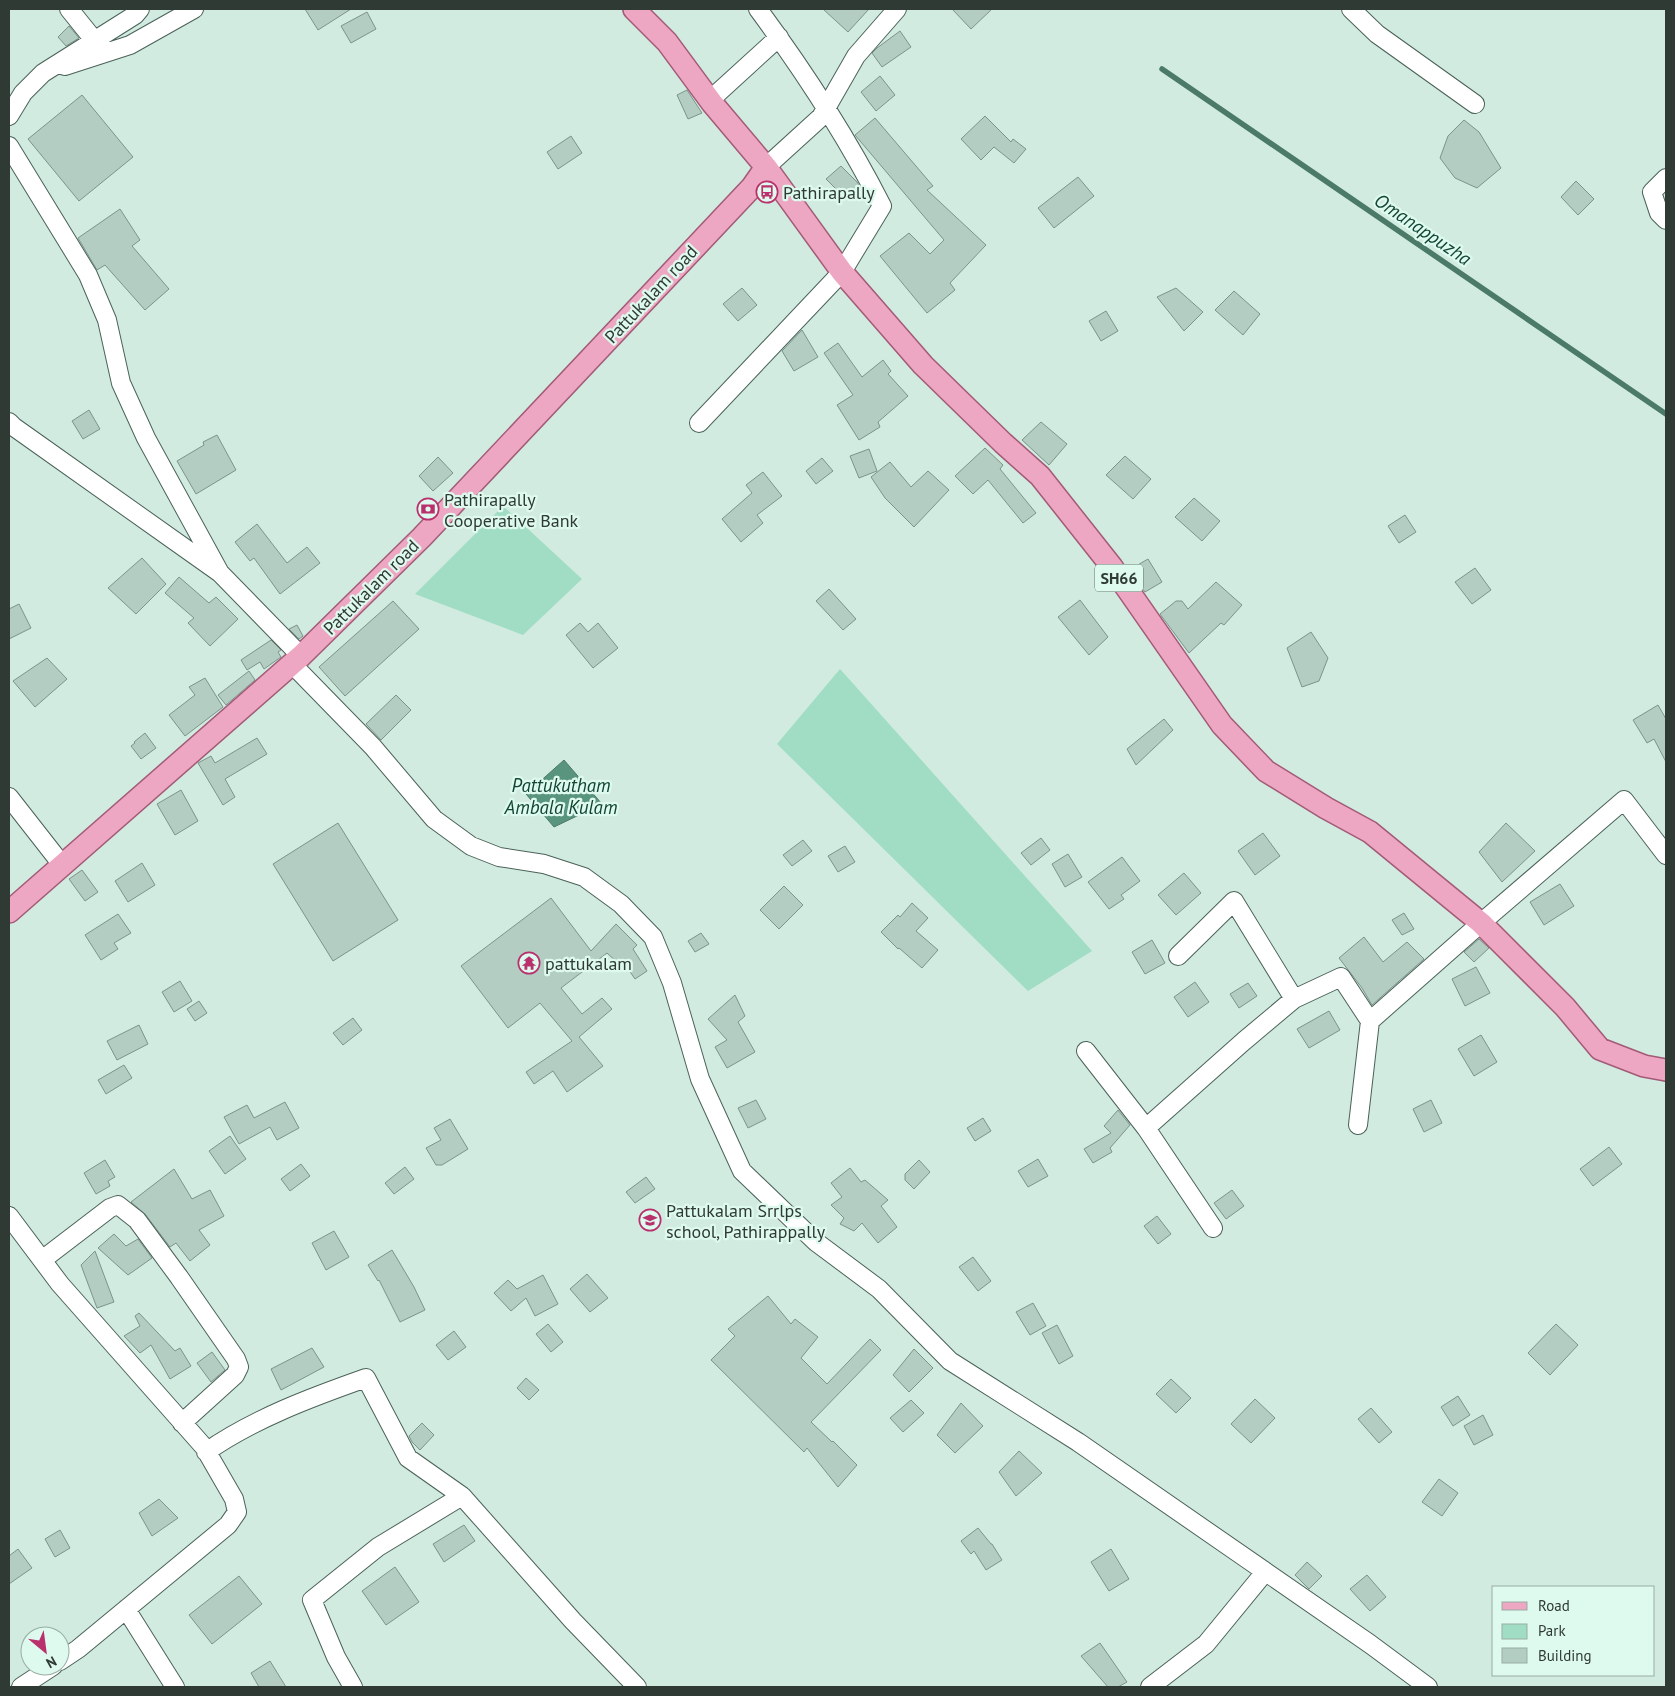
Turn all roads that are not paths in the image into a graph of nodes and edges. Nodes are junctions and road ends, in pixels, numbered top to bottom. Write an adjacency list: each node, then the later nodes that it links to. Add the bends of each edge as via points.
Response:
1 (69, 9): 9 (street)
2 (140, 9): 9 (street)
3 (194, 9): 10 (street, via 130,45)
4 (758, 9): 8 (street)
5 (897, 9): 14 (street, via 856,56)
6 (1350, 9): 13 (street, via 1377,34)
7 (637, 10): 12 (main road, SH66, via 667,42)
8 (779, 36): 12 (street); 14 (street)
9 (94, 40): 10 (street); 11 (street)
10 (109, 52): 11 (street)
11 (43, 74): 15 (street, via 23,93)
12 (710, 100): 17 (main road, SH66)
13 (1475, 104)
14 (826, 110): 17 (street); 20 (street, via 861,164 882,206)
15 (9, 116)
16 (9, 146): 23 (street, via 88,275 107,320 120,382 146,438)
17 (766, 167): 20 (main road, SH66); 24 (main road, Pattukalam road, via 752,187 422,537)
18 (1666, 178): 19 (street, via 1652,192 1659,213)
19 (1666, 220)
20 (842, 272): 22 (street); 29 (main road, SH66, via 923,365 1040,476 1112,567 1222,725 1266,771 1370,832)
21 (9, 422): 23 (street)
22 (699, 423)
23 (220, 572): 24 (street)
24 (297, 660): 27 (main road, Pattukalam road); 43 (street, via 434,819 471,846 499,857 544,864 584,877 621,904 653,937 672,982 700,1079 742,1171 816,1242 879,1289 950,1361 1078,1442)
25 (9, 798): 27 (street)
26 (1666, 855): 29 (street, via 1624,800)
27 (63, 866): 28 (main road, Pattukalam road)
28 (9, 912)
29 (1481, 923): 32 (street); 34 (main road, SH66, via 1565,1007 1600,1049 1644,1066)
30 (1178, 956): 31 (street, via 1234,901)
31 (1294, 999): 32 (street, via 1341,977); 36 (street)
32 (1370, 1021): 35 (street)
33 (1086, 1051): 36 (street)
34 (1666, 1070)
35 (1358, 1125)
36 (1146, 1128): 38 (street)
37 (9, 1216): 39 (street)
38 (1213, 1228)
39 (42, 1260): 40 (street); 40 (street, via 110,1208 118,1205 137,1220 236,1358 239,1368)
40 (182, 1423): 41 (street)
41 (206, 1452): 42 (street, via 304,1400 366,1378 408,1458); 44 (street, via 234,1499 238,1512 228,1525)
42 (462, 1496): 49 (street, via 378,1547 312,1600 336,1657); 50 (street, via 573,1621)
43 (1265, 1572): 51 (street, via 1206,1644); 52 (street)
44 (126, 1609): 45 (street); 48 (street)
45 (70, 1654)
46 (38, 1676): 47 (street)
47 (21, 1687)
48 (175, 1687)
49 (353, 1687)
50 (637, 1687)
51 (1150, 1687)
52 (1428, 1687)

